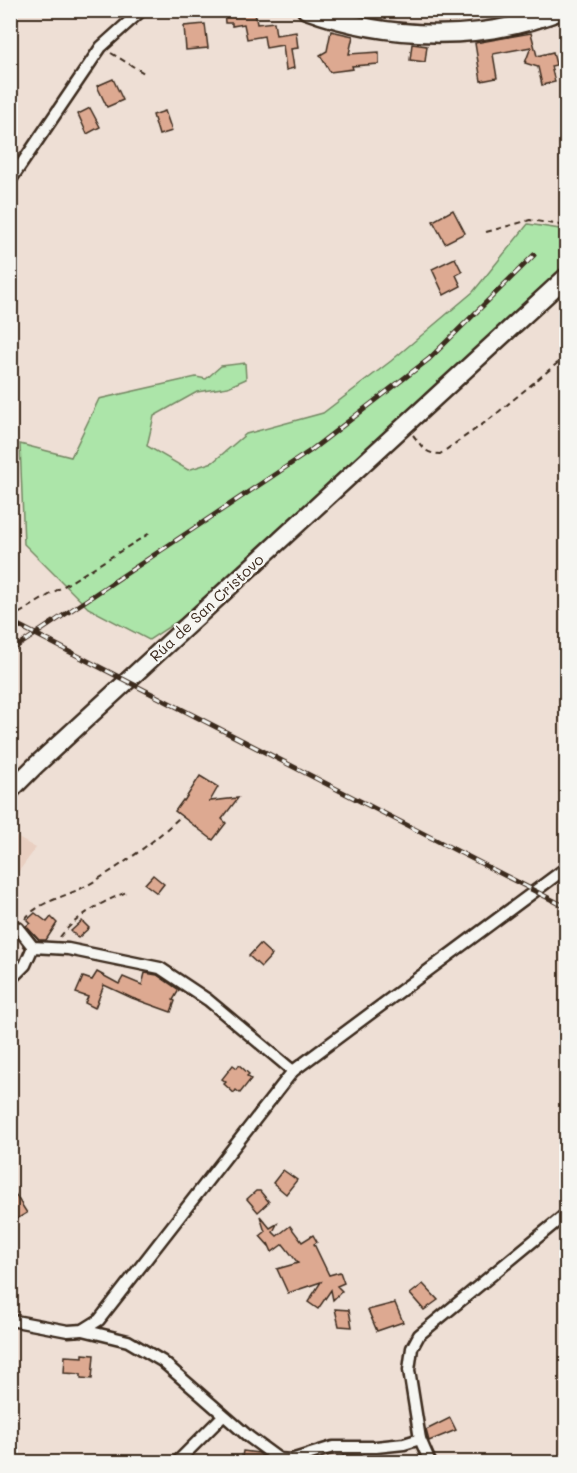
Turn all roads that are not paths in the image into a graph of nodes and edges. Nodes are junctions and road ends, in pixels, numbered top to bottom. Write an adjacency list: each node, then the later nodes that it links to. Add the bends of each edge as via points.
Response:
1 (142, 10): 5 (street, via 101,47)
2 (306, 10): 4 (street, via 350,23 439,35 467,33)
3 (563, 10): 4 (street)
4 (530, 16)
5 (10, 180)
6 (567, 277): 7 (street, Rúa de San Cristovo)
7 (10, 791)
8 (567, 868): 12 (street)
9 (14, 926): 10 (street)
10 (33, 948): 11 (street, via 25,965); 12 (street, via 55,948 160,968 208,1000)
11 (10, 980)
12 (293, 1071): 15 (street, via 99,1320)
13 (567, 1215): 17 (street, via 419,1335 412,1348 409,1370)
14 (10, 1320): 15 (street, via 68,1331)
15 (83, 1330): 16 (street, via 128,1341 162,1361)
16 (223, 1416): 18 (street); 19 (street)
17 (420, 1439): 18 (street, via 376,1447 333,1447); 20 (street)
18 (279, 1461)
19 (177, 1462)
20 (430, 1462)

